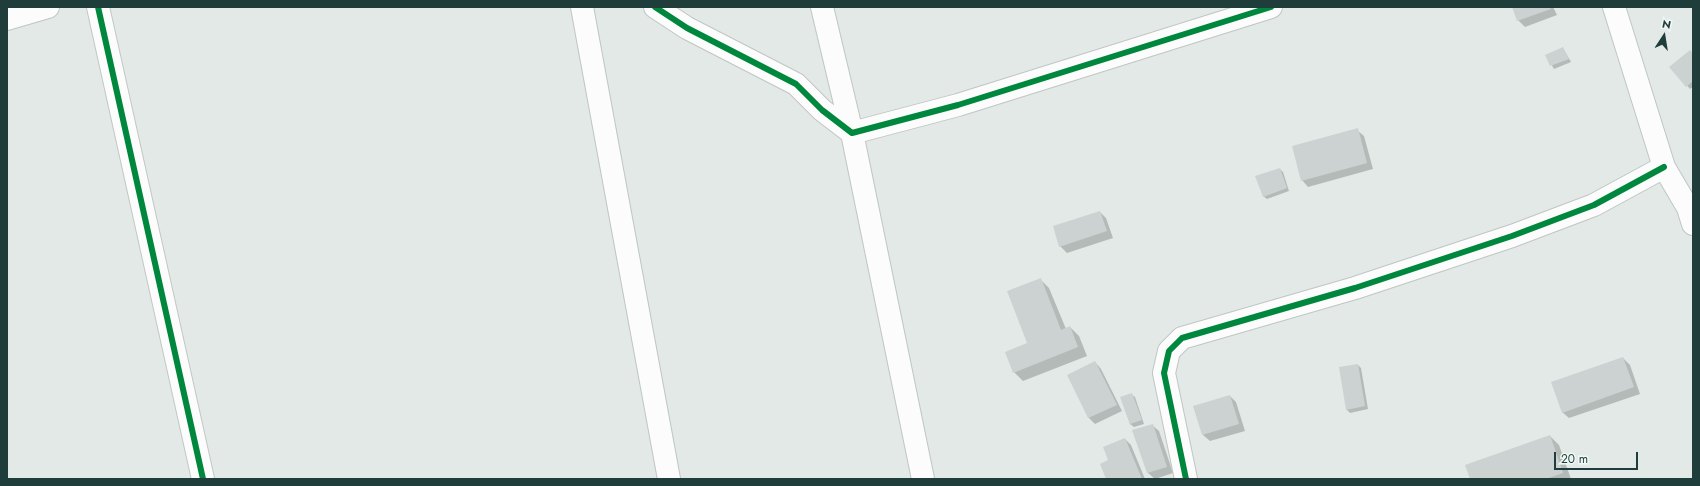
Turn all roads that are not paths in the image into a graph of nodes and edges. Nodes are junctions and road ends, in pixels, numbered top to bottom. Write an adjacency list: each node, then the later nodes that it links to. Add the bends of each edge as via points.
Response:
1 (48, 7): 8 (street)
2 (98, 7): 12 (street)
3 (582, 7): 13 (street)
4 (655, 7): 9 (street, via 687,28 796,84 822,110)
5 (822, 7): 9 (street)
6 (1271, 7): 9 (street, via 958,105)
7 (1614, 7): 10 (street)
8 (7, 19)
9 (852, 133): 14 (street)
10 (1664, 167): 11 (street); 15 (street, via 1594,205 1512,236 1354,288 1182,338 1169,351 1164,373)
11 (1691, 213)
12 (203, 479)
13 (669, 479)
14 (923, 479)
15 (1186, 479)

